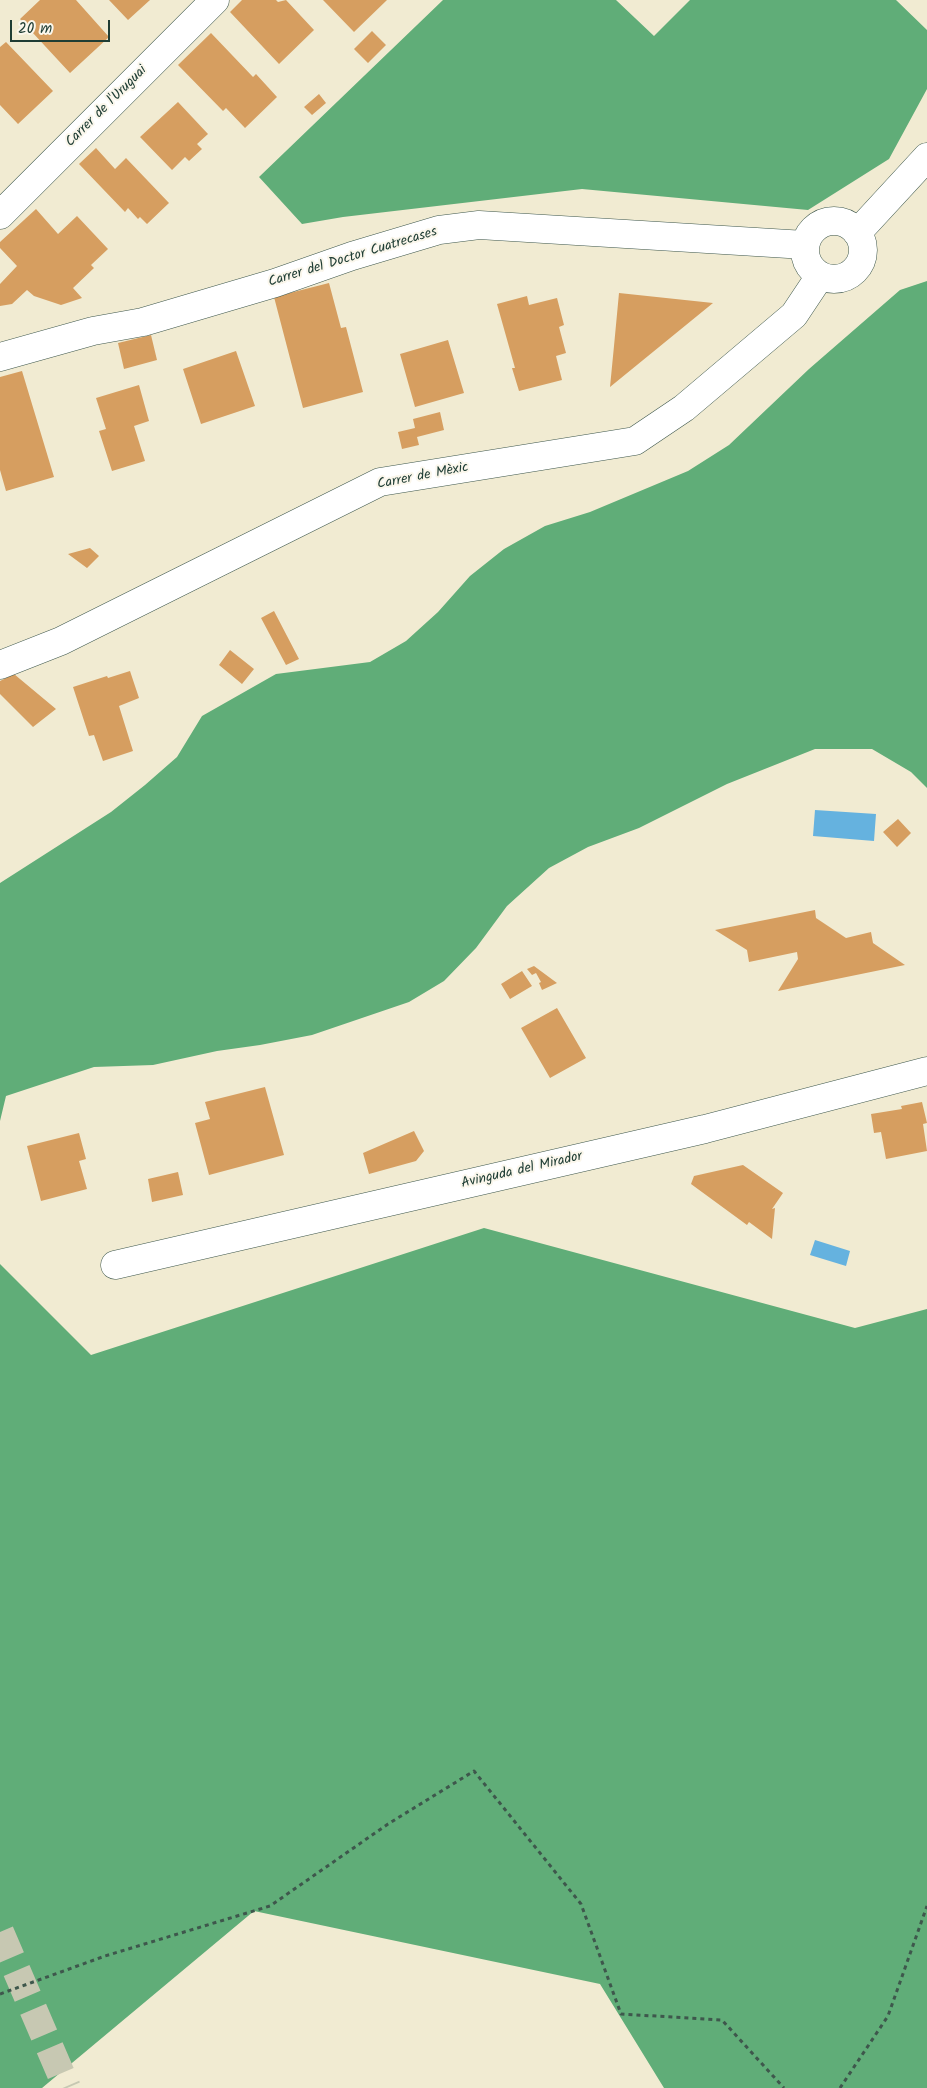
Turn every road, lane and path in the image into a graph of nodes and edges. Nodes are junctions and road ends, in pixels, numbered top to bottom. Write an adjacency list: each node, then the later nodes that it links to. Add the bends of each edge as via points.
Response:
1 (215, 0): 3 (street, Carrer de l'Uruguai)
2 (927, 157): 4 (street)
3 (0, 215)
4 (857, 233): 5 (street, via 842,222 825,224 808,236); 6 (street, via 861,256 853,272 838,279)
5 (805, 245): 6 (street, via 808,262); 7 (street, Carrer del Doctor Cuatrecases, via 517,227 471,226 439,230 143,322 93,330)
6 (820, 276): 8 (street, Carrer de Mèxic, via 794,316 684,408 635,442 380,482 60,641)
7 (0, 357)
8 (0, 665)
9 (927, 1071): 10 (street, Avinguda del Mirador, via 705,1129)
10 (115, 1264)
11 (927, 1906): 14 (path, via 888,2016)
12 (0, 1994): 13 (path, via 105,1956 270,1906 388,1824 474,1771 582,1904 621,2014 722,2020)
13 (784, 2088)
14 (840, 2088)

